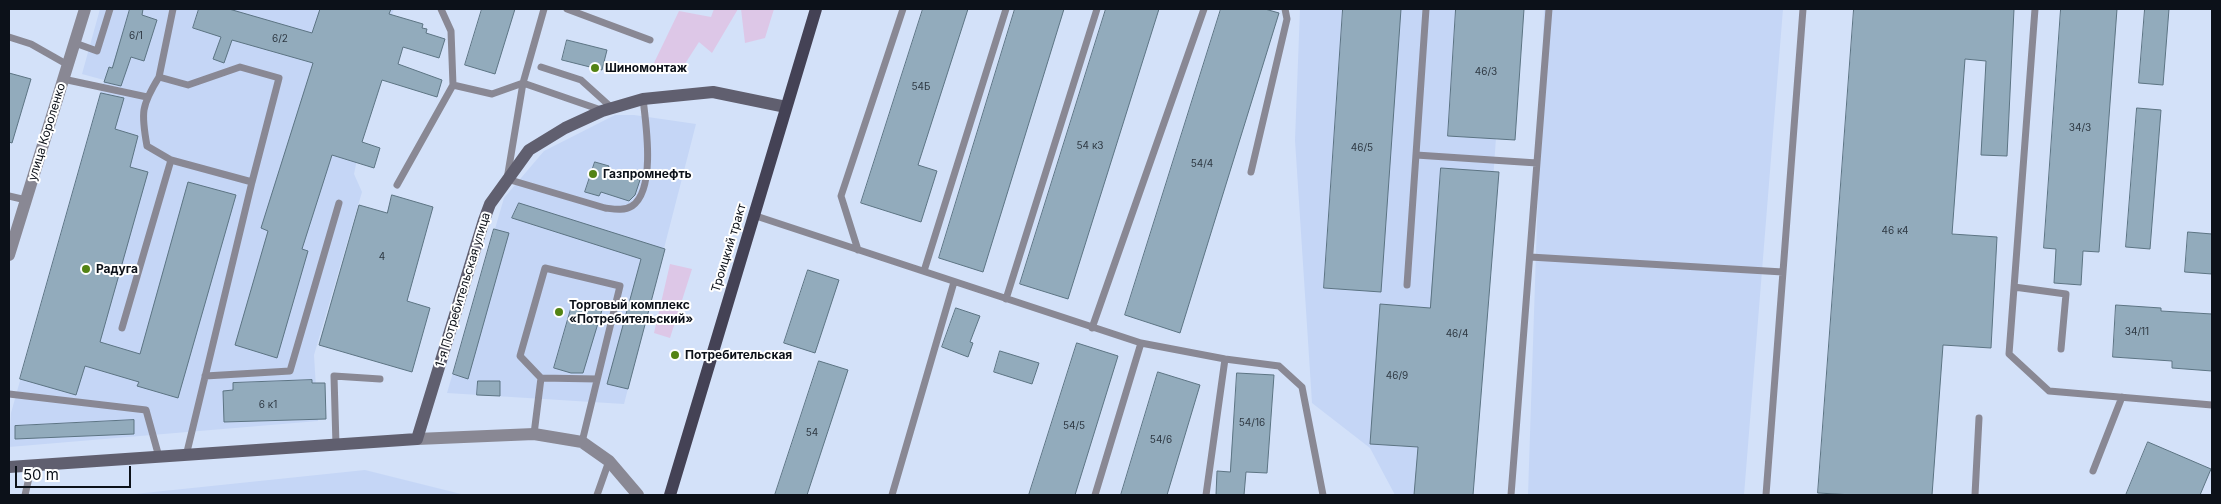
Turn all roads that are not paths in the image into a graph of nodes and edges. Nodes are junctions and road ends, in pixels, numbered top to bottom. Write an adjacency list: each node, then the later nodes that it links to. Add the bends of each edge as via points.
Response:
1 (85, 9): 20 (street, улица Короленко)
2 (110, 9): 20 (lane, via 97,51)
3 (173, 9): 23 (lane)
4 (441, 9): 26 (lane, via 451,31)
5 (544, 9): 25 (lane)
6 (567, 9): 17 (lane)
7 (816, 9): 29 (main road, Троицкий тракт)
8 (903, 9): 42 (lane, via 841,196)
9 (1006, 9): 45 (lane)
10 (1097, 9): 50 (lane)
11 (1204, 9): 52 (lane)
12 (1285, 9): 34 (lane, via 1287,19)
13 (1426, 9): 31 (lane)
14 (1549, 9): 33 (lane)
15 (1803, 9): 46 (lane)
16 (2035, 9): 49 (lane)
17 (586, 12): 19 (lane)
18 (9, 37): 21 (lane, via 31,44)
19 (650, 40)
20 (74, 43): 21 (street, улица Короленко)
21 (68, 65): 24 (street, улица Короленко)
22 (541, 67): 30 (lane, via 581,80)
23 (159, 77): 27 (lane); 36 (lane, via 188,85 240,67 278,78)
24 (63, 79): 27 (lane); 39 (street, улица Короленко)
25 (523, 83): 26 (lane, via 492,94); 30 (lane); 35 (lane)
26 (453, 85): 37 (lane)
27 (146, 97): 32 (lane, via 142,117 147,146)
28 (644, 99): 29 (street, 1-я Потребительская улица, via 713,92); 30 (street, 1-я Потребительская улица); 35 (lane, via 648,171 638,200 631,206 605,208)
29 (786, 107): 41 (main road, Троицкий тракт)
30 (607, 109): 35 (street, 1-я Потребительская улица, via 565,128 529,150)
31 (1416, 155): 33 (lane); 48 (lane)
32 (171, 160): 36 (lane); 51 (lane)
33 (1537, 163): 44 (lane)
34 (1251, 172)
35 (507, 179): 65 (street, 1-я Потребительская улица, via 490,204 484,220)
36 (252, 182): 56 (lane)
37 (397, 185)
38 (9, 196): 39 (lane)
39 (26, 200): 43 (street, улица Короленко)
40 (339, 203): 56 (lane, via 290,371)
41 (753, 215): 42 (lane); 77 (main road, Троицкий тракт)
42 (858, 250): 45 (lane)
43 (9, 255)
44 (1530, 257): 46 (lane); 82 (lane)
45 (924, 271): 47 (lane)
46 (1783, 272): 83 (lane)
47 (954, 282): 50 (lane); 78 (lane)
48 (1407, 285)
49 (2014, 287): 54 (lane, via 2066,294); 61 (lane, via 2009,354 2049,390)
50 (1006, 299): 52 (lane)
51 (122, 328)
52 (1092, 328): 53 (lane)
53 (1141, 343): 55 (lane); 79 (lane)
54 (2061, 350)
55 (1225, 358): 80 (lane); 81 (lane, via 1279,366 1302,387)
56 (205, 376): 68 (lane)
57 (541, 378): 59 (lane); 59 (lane, via 520,356 544,268 620,286); 64 (lane)
58 (380, 379): 67 (lane, via 334,376)
59 (597, 379): 66 (lane)
60 (9, 394): 69 (lane, via 146,410)
61 (2122, 397): 62 (lane); 73 (lane)
62 (2212, 405)
63 (1979, 418): 84 (lane)
64 (534, 434): 65 (street); 66 (street)
65 (417, 439): 67 (street)
66 (582, 442): 70 (street)
67 (336, 445): 68 (street)
68 (186, 456): 69 (street)
69 (159, 457): 71 (street)
70 (609, 461): 75 (lane); 76 (street)
71 (32, 465): 72 (street); 74 (lane)
72 (9, 467)
73 (2093, 471)
74 (25, 495)
75 (597, 495)
76 (638, 495)
77 (670, 495)
78 (892, 495)
79 (1096, 495)
80 (1206, 495)
81 (1323, 495)
82 (1511, 495)
83 (1766, 495)
84 (1975, 495)

